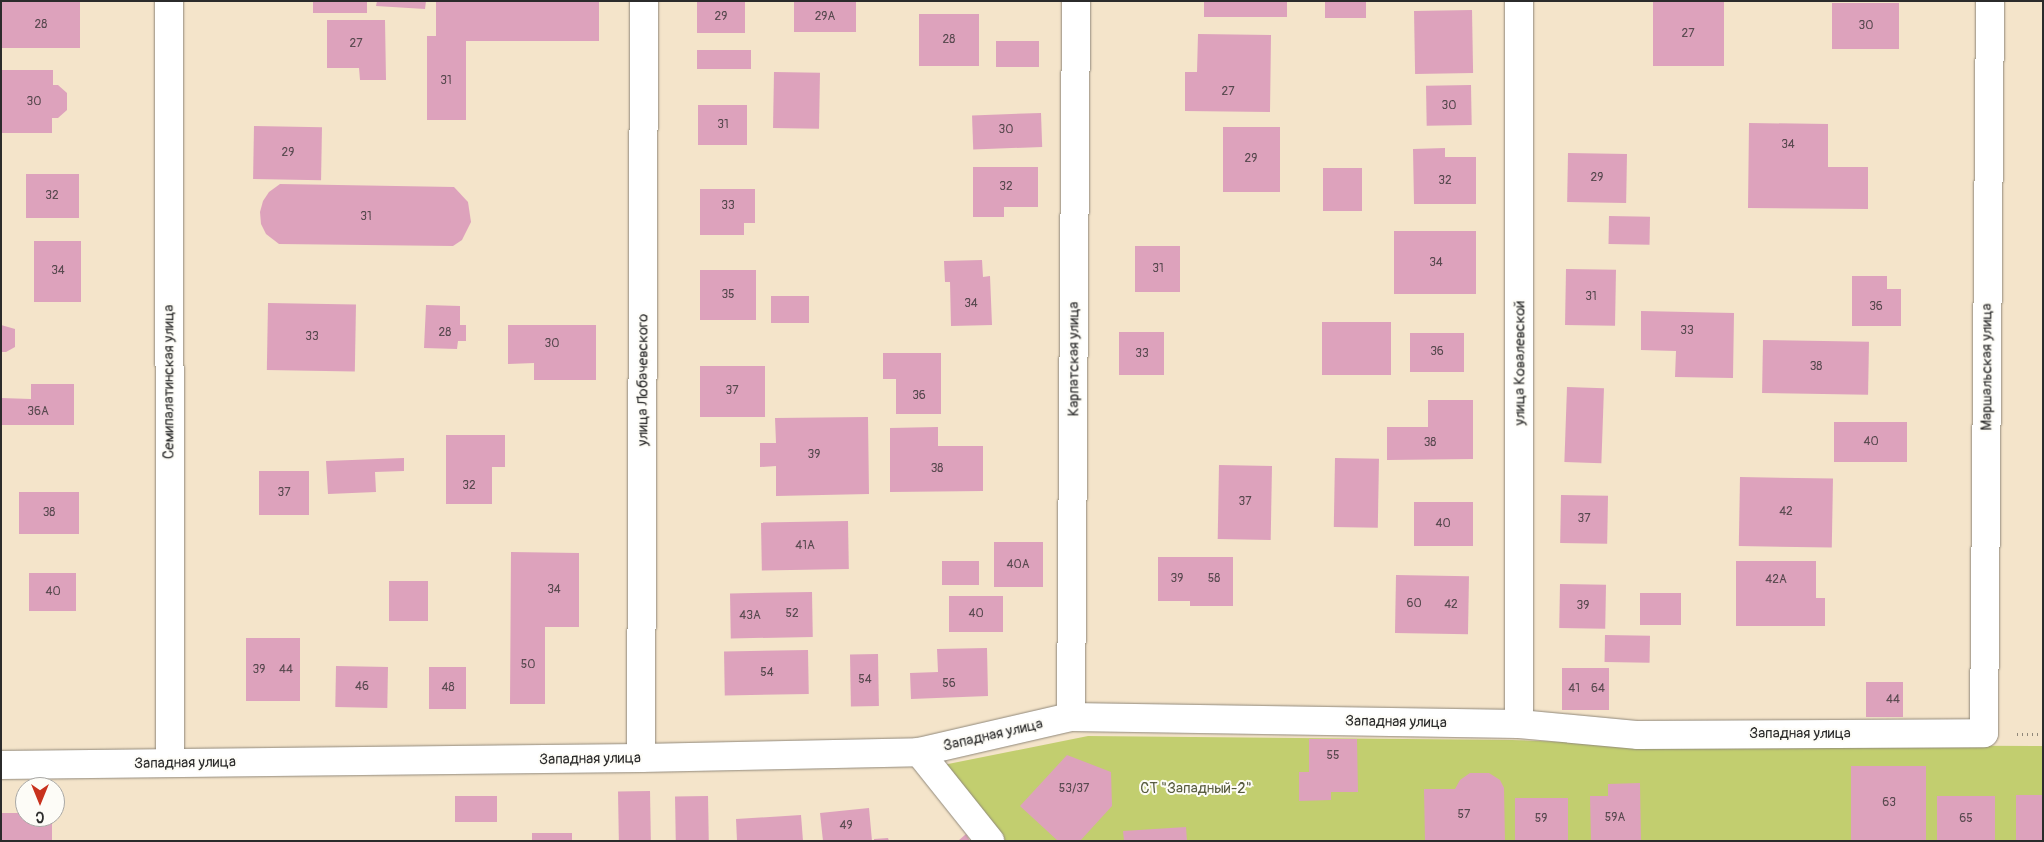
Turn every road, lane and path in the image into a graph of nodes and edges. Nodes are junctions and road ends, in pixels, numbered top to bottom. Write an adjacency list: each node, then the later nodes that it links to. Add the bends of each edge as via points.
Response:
1 (169, 1): 11 (street, Семипалатинская улица)
2 (644, 1): 10 (street, улица Лобачевского)
3 (1076, 1): 6 (street, Карпатская улица)
4 (1519, 1): 7 (street, улица Ковалевской)
5 (1990, 1): 8 (street, Маршальская улица)
6 (1071, 717): 7 (street, Западная улица); 9 (street, Западная улица)
7 (1519, 724): 8 (street, Западная улица, via 1638,735)
8 (1984, 733)
9 (920, 752): 10 (street, Западная улица); 13 (street)
10 (641, 758): 11 (street, Западная улица)
11 (170, 763): 12 (street, Западная улица)
12 (1, 765)
13 (990, 841)

